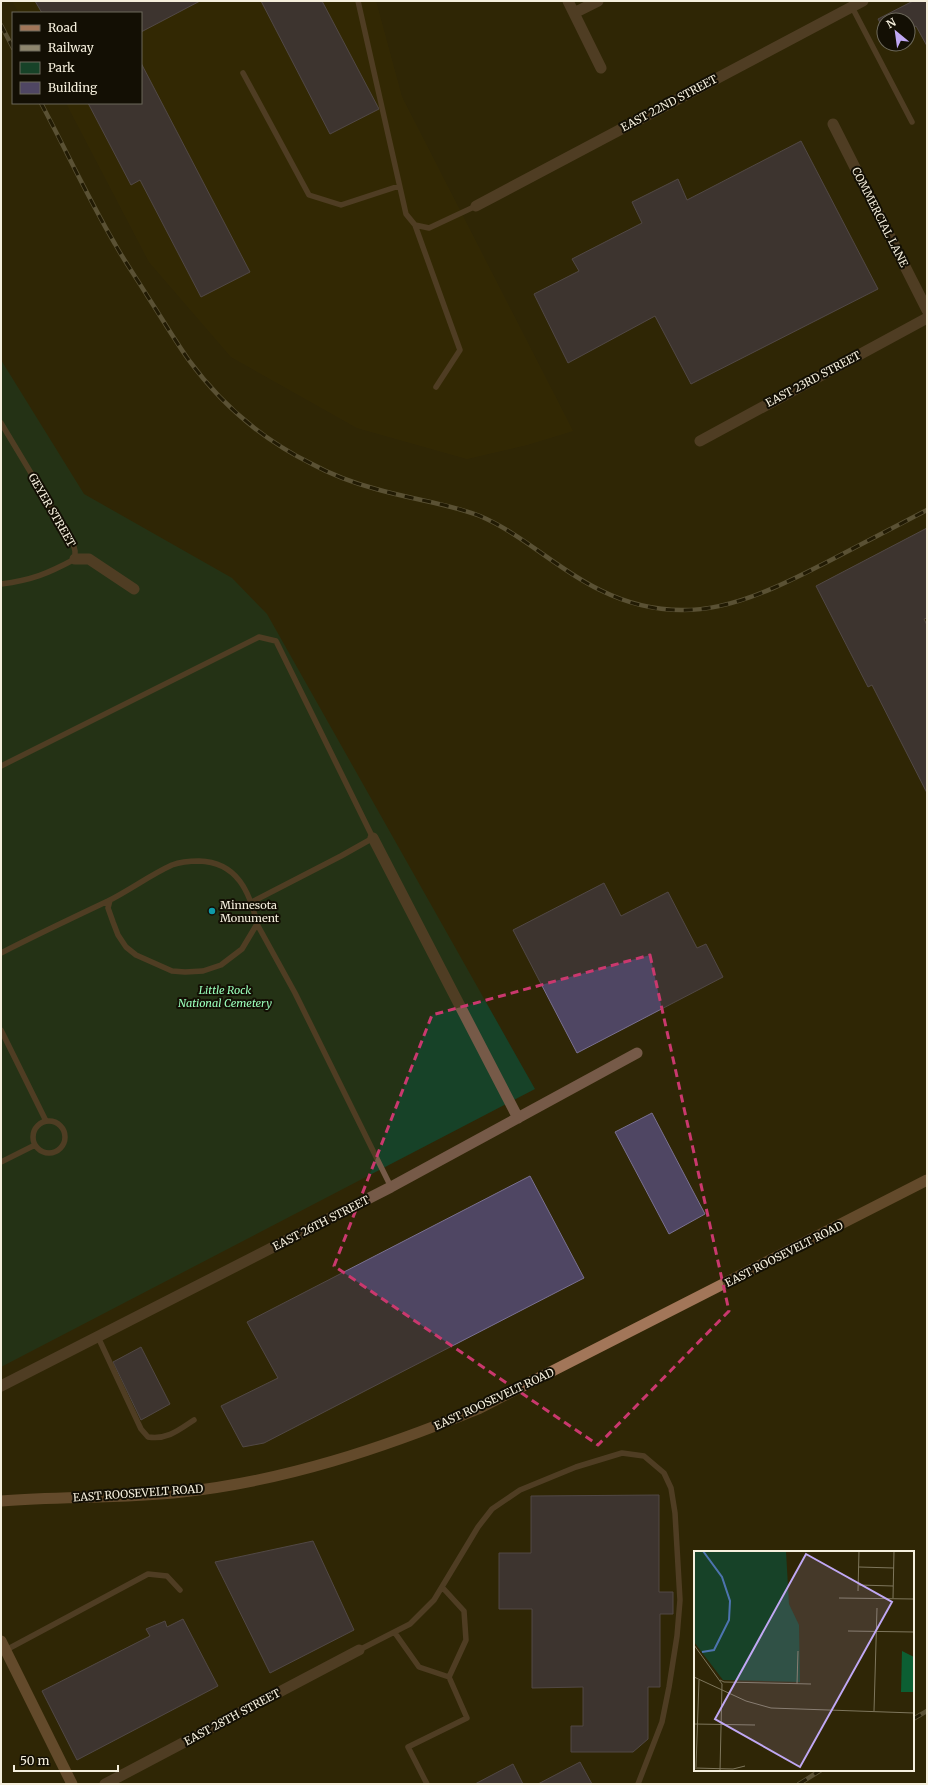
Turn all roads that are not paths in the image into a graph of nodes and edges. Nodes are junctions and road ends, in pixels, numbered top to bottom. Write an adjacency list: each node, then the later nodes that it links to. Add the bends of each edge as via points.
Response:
1 (358, 1): 11 (lane)
2 (568, 1): 6 (street)
3 (598, 1): 6 (street)
4 (863, 1): 5 (street, EAST 22ND STREET)
5 (852, 6): 9 (lane); 12 (street, EAST 22ND STREET)
6 (574, 13): 7 (street)
7 (601, 68)
8 (243, 73): 11 (lane, via 309,195 341,205)
9 (912, 122)
10 (833, 124): 14 (street, COMMERCIAL LANE)
11 (399, 186): 13 (lane, via 406,214)
12 (476, 206): 13 (lane, via 429,228)
13 (415, 225): 16 (lane, via 460,350)
14 (927, 310)
15 (927, 318): 18 (street, EAST 23RD STREET)
16 (436, 387)
17 (1, 423): 19 (lane, GEYER STREET, via 72,543)
18 (700, 441)
19 (74, 559): 20 (lane, via 50,573); 21 (street, GEYER STREET, via 89,559)
20 (1, 584)
21 (134, 589)
22 (1, 766): 23 (lane, via 258,637 276,641)
23 (372, 838): 25 (lane); 30 (street)
24 (110, 900): 25 (lane, via 174,864 213,861 226,867 238,879); 26 (lane, via 108,908 118,935 126,947 136,955 172,971 203,971 221,965 242,949); 27 (lane)
25 (252, 902): 26 (lane)
26 (257, 924): 35 (lane, via 295,994)
27 (1, 953)
28 (1, 1030): 31 (lane)
29 (636, 1053): 30 (street, EAST 26TH STREET)
30 (518, 1118): 35 (street, EAST 26TH STREET)
31 (46, 1121): 32 (lane, via 34,1130); 32 (lane, via 57,1123 64,1131 65,1142 54,1153 48,1154)
32 (35, 1145): 33 (lane)
33 (1, 1162)
34 (927, 1180): 39 (main road, EAST ROOSEVELT ROAD, via 478,1409 380,1447 263,1479 204,1490)
35 (391, 1187): 36 (street, EAST 26TH STREET)
36 (98, 1336): 37 (street, EAST 26TH STREET); 38 (lane, via 141,1429 148,1437 156,1439 171,1436)
37 (1, 1386)
38 (194, 1420)
39 (1, 1502)
40 (442, 1587): 42 (lane, via 434,1600 410,1624); 45 (lane, via 464,1611 466,1640); 49 (lane, via 478,1527 492,1509 520,1490 576,1467 622,1453 644,1456 664,1473 671,1488 675,1513 680,1600 675,1650 662,1722)
41 (180, 1590): 43 (lane, via 166,1576 148,1574)
42 (395, 1632): 44 (lane); 45 (lane, via 419,1667)
43 (3, 1646): 46 (main road)
44 (359, 1650): 47 (street, EAST 28TH STREET)
45 (449, 1676): 48 (lane, via 467,1718 408,1747)
46 (72, 1784)
47 (105, 1784)
48 (427, 1784)
49 (638, 1784)

